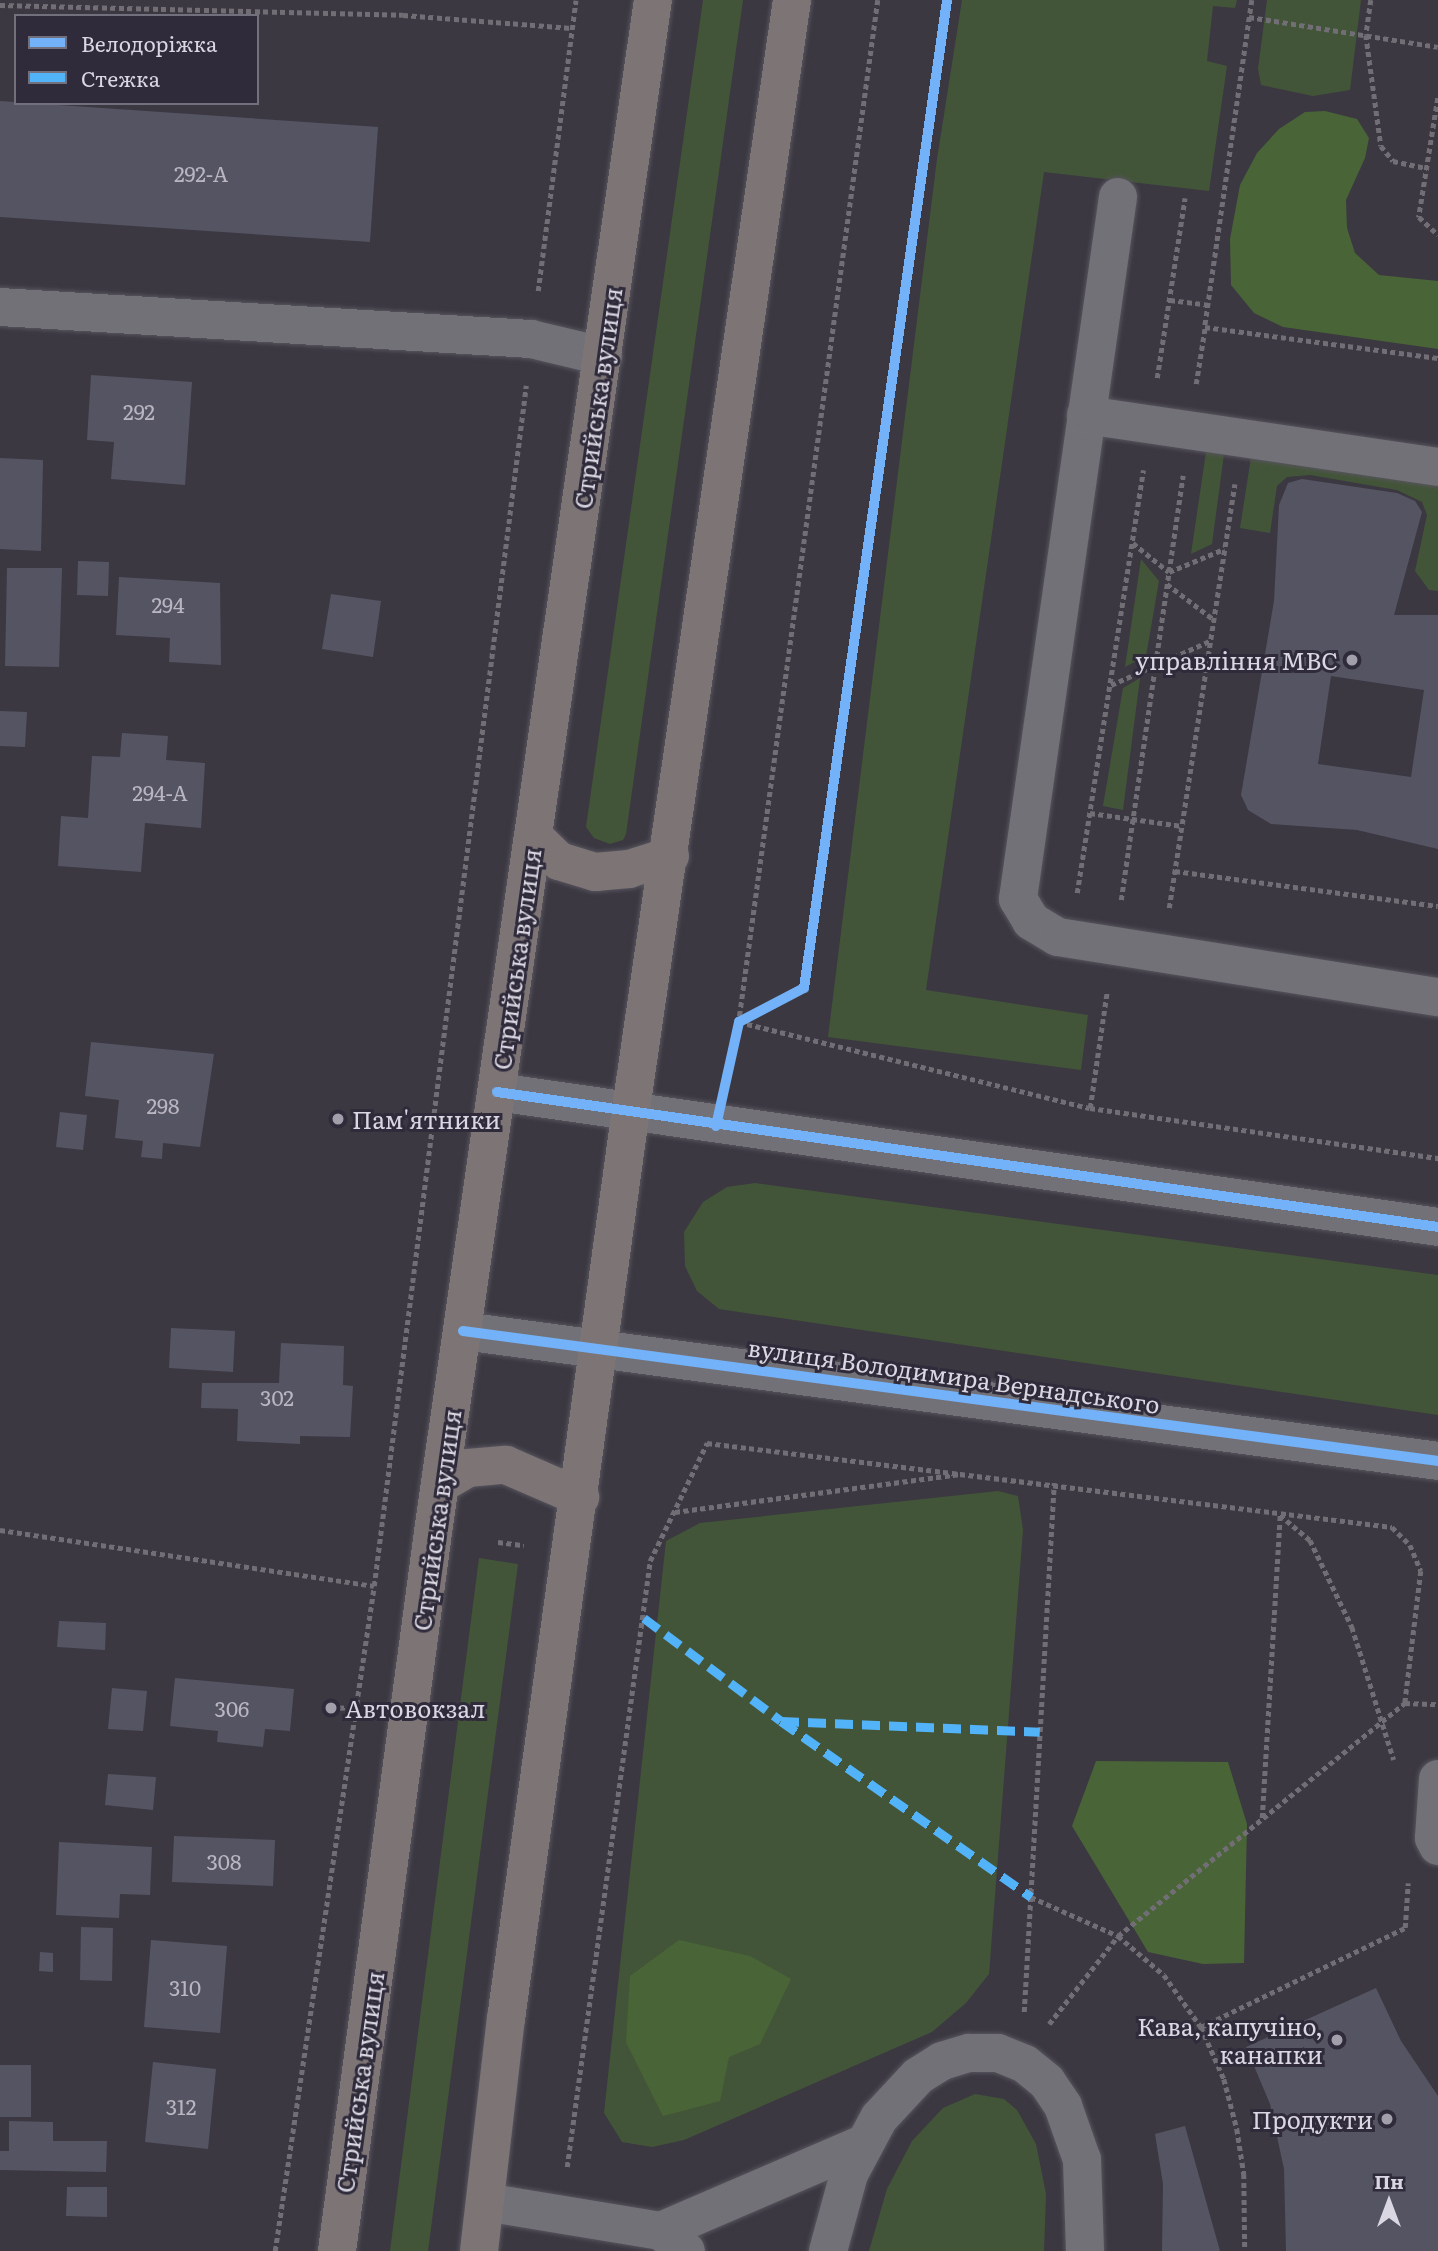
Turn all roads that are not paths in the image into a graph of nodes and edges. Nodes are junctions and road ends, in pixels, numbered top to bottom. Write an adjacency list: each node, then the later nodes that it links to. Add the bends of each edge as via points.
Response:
1 (653, 0): 5 (main road, Стрийська вулиця)
2 (792, 0): 9 (main road)
3 (1118, 197): 6 (street)
4 (0, 307): 5 (street, via 531,339)
5 (603, 356): 8 (main road, Стрийська вулиця)
6 (1086, 415): 7 (street); 10 (street, via 1018,899 1031,921 1070,939)
7 (1438, 467)
8 (533, 836): 9 (main road, via 559,861 595,872 629,869); 11 (main road, Стрийська вулиця)
9 (670, 856): 12 (main road)
10 (1438, 997)
11 (497, 1092): 12 (street); 14 (main road, Стрийська вулиця)
12 (631, 1109): 13 (street, via 716,1126); 15 (main road)
13 (1438, 1227)
14 (463, 1331): 15 (street, вулиця Володимира Вернадського); 17 (main road, Стрийська вулиця)
15 (600, 1348): 16 (street, вулиця Володимира Вернадського); 18 (main road)
16 (1438, 1461)
17 (442, 1483): 18 (main road, via 468,1468 506,1465); 24 (main road, Стрийська вулиця)
18 (580, 1497): 22 (main road, via 506,2019)
19 (1438, 1779): 20 (street, via 1434,1838)
20 (1438, 1846)
21 (863, 2144): 23 (street); 26 (street, via 839,2204); 27 (street, via 897,2095 942,2061 969,2053 998,2053 1025,2064 1047,2082 1075,2132 1086,2190)
22 (485, 2202): 23 (street); 25 (main road)
23 (674, 2241)
24 (337, 2251)
25 (479, 2251)
26 (828, 2251)
27 (1085, 2251)

